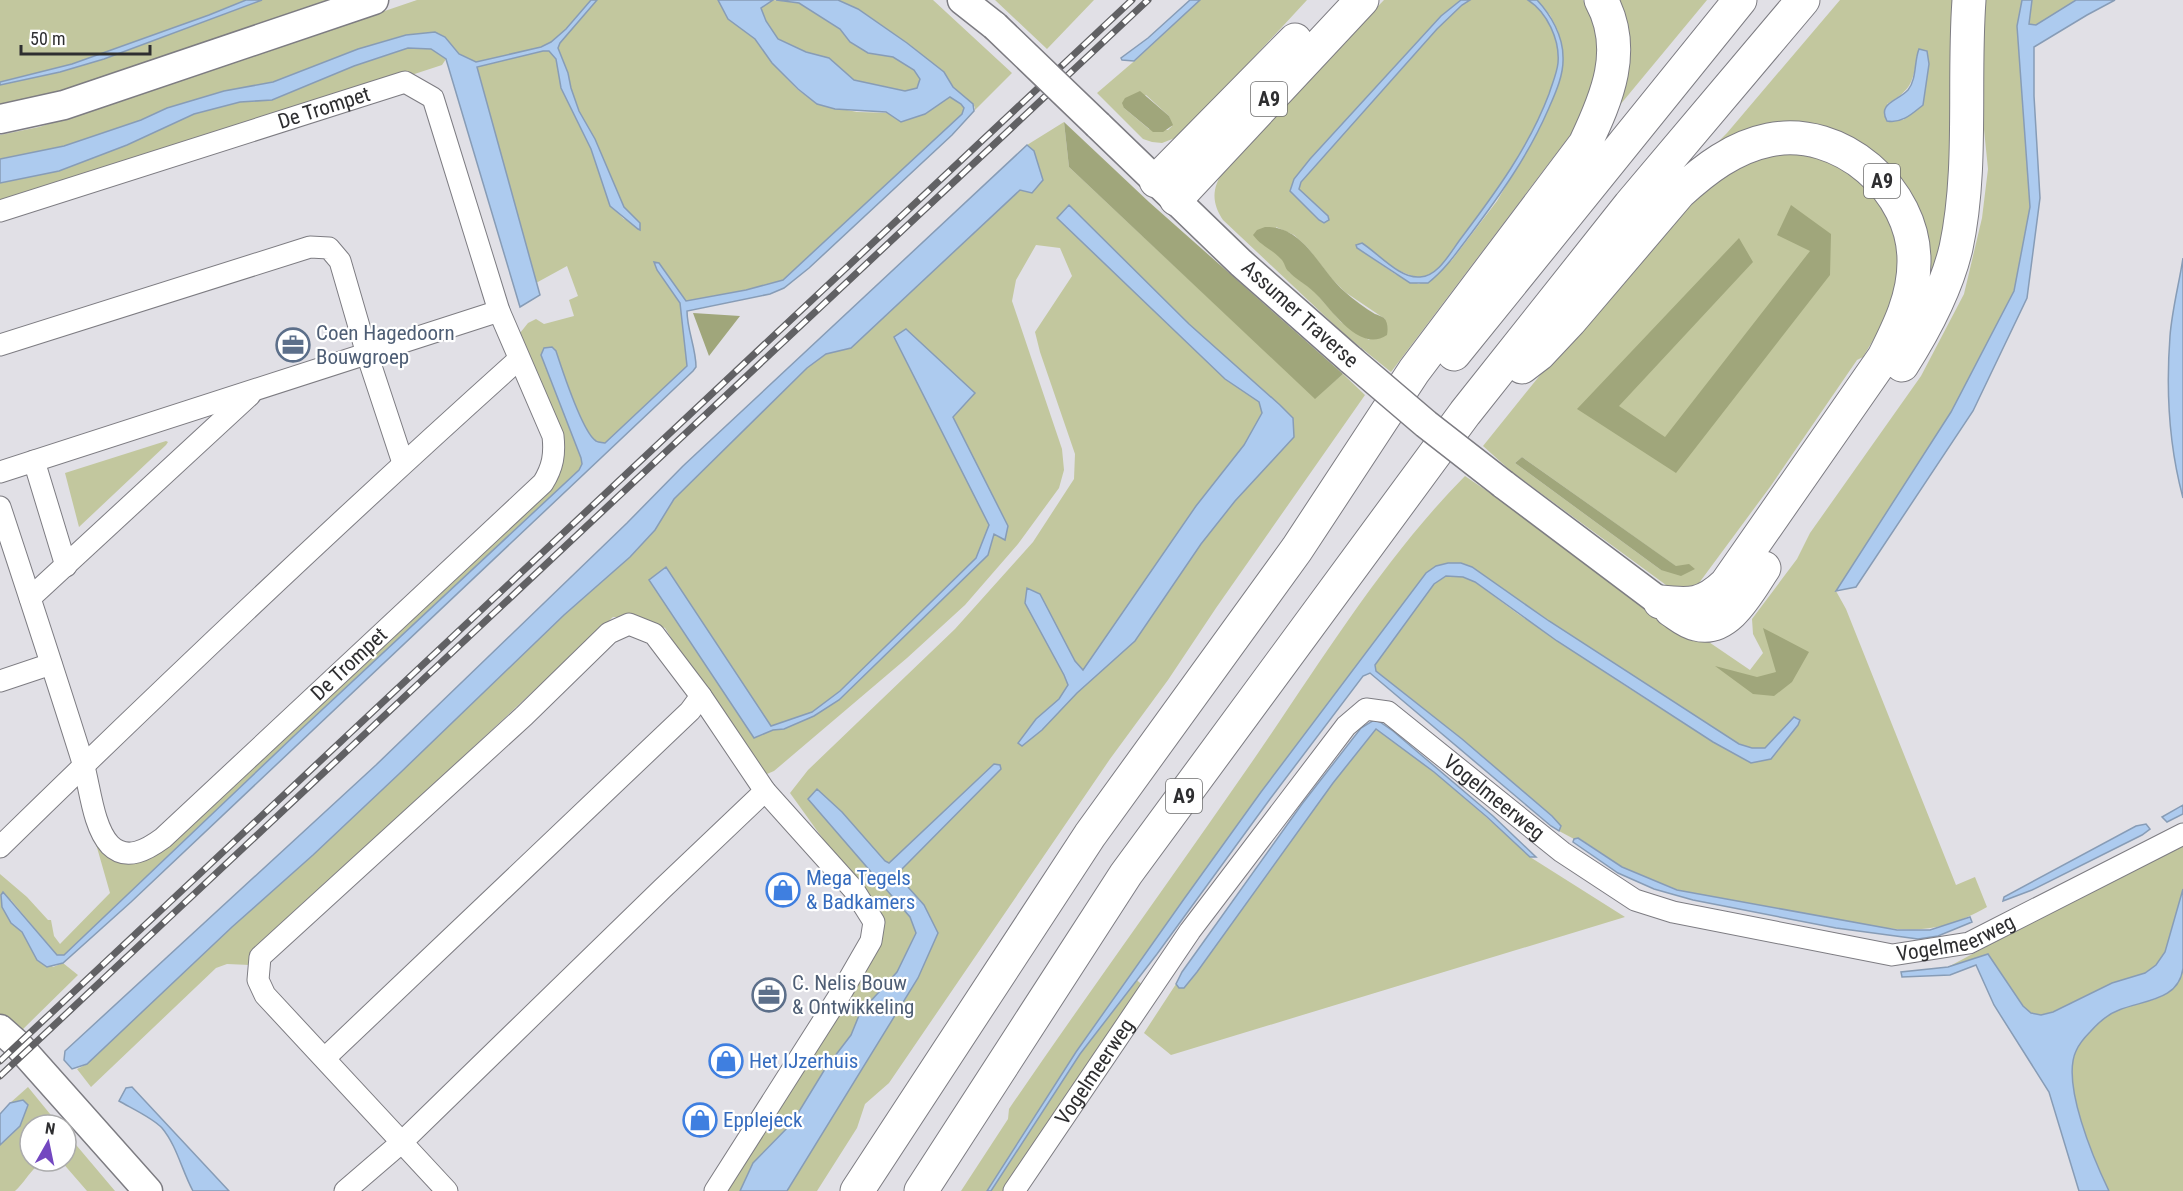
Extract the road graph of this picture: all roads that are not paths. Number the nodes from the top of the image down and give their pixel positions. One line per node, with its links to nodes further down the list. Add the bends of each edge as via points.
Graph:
1 (374, 0): 9 (main road, via 64,105)
2 (962, 0): 10 (main road, Assumer Traverse, bridge, via 995,26)
3 (1334, 0): 10 (highway, A9)
4 (1362, 0): 10 (highway, A9)
5 (1601, 0): 23 (highway, A9, via 1615,49 1611,82 1585,144 1414,371)
6 (1740, 0): 23 (highway, A9)
7 (1803, 0): 17 (highway, A9, via 1630,205)
8 (1969, 0): 26 (highway, via 1962,209 1955,250 1928,321 1885,392 1732,613 1719,622 1698,625)
9 (0, 119)
10 (1166, 190): 26 (main road, Assumer Traverse, bridge, via 1241,263 1426,424)
11 (0, 211): 12 (street, De Trompet, via 405,82 433,98)
12 (498, 311): 14 (street); 15 (street, De Trompet)
13 (0, 345): 14 (street, via 310,247 329,248 340,261)
14 (367, 354): 16 (street); 19 (street)
15 (519, 359): 19 (street); 30 (street, De Trompet, via 553,436 555,452 543,483 163,838 147,851 127,853 111,846 100,829)
16 (256, 389): 18 (street); 24 (street)
17 (1465, 413): 26 (highway, A9, via 1539,354 1680,193 1726,157 1749,146 1789,138 1833,147 1861,162 1875,175 1900,206 1912,242 1911,291 1903,321 1884,357 1726,584 1702,602); 42 (highway, A9, via 1126,874)
18 (34, 461): 20 (street); 24 (street)
19 (403, 463): 30 (street)
20 (0, 472)
21 (0, 507): 22 (street, De Trompet)
22 (4, 534): 25 (street, De Trompet)
23 (1297, 549): 41 (highway, A9, via 1090,835)
24 (66, 566): 25 (street)
25 (30, 598): 27 (street, De Trompet)
26 (1660, 602)
27 (51, 664): 28 (street); 30 (street, De Trompet)
28 (0, 681)
29 (701, 696): 31 (street); 35 (street, via 690,711); 35 (street, via 654,634 629,624 609,633 260,957 258,980 265,995)
30 (83, 765): 33 (street)
31 (765, 791): 36 (street); 40 (street, via 854,890 874,922 871,941 841,993)
32 (2183, 834): 43 (street, Vogelmeerweg, via 1969,943 1885,954 1673,912 1635,900 1562,852 1388,712 1366,709 1346,726 1190,931)
33 (0, 847)
34 (0, 1029): 37 (main road)
35 (325, 1058): 36 (street)
36 (402, 1142): 38 (street); 39 (street)
37 (148, 1191)
38 (345, 1191)
39 (447, 1191)
40 (715, 1191)
41 (857, 1191)
42 (921, 1191)
43 (1014, 1191)

